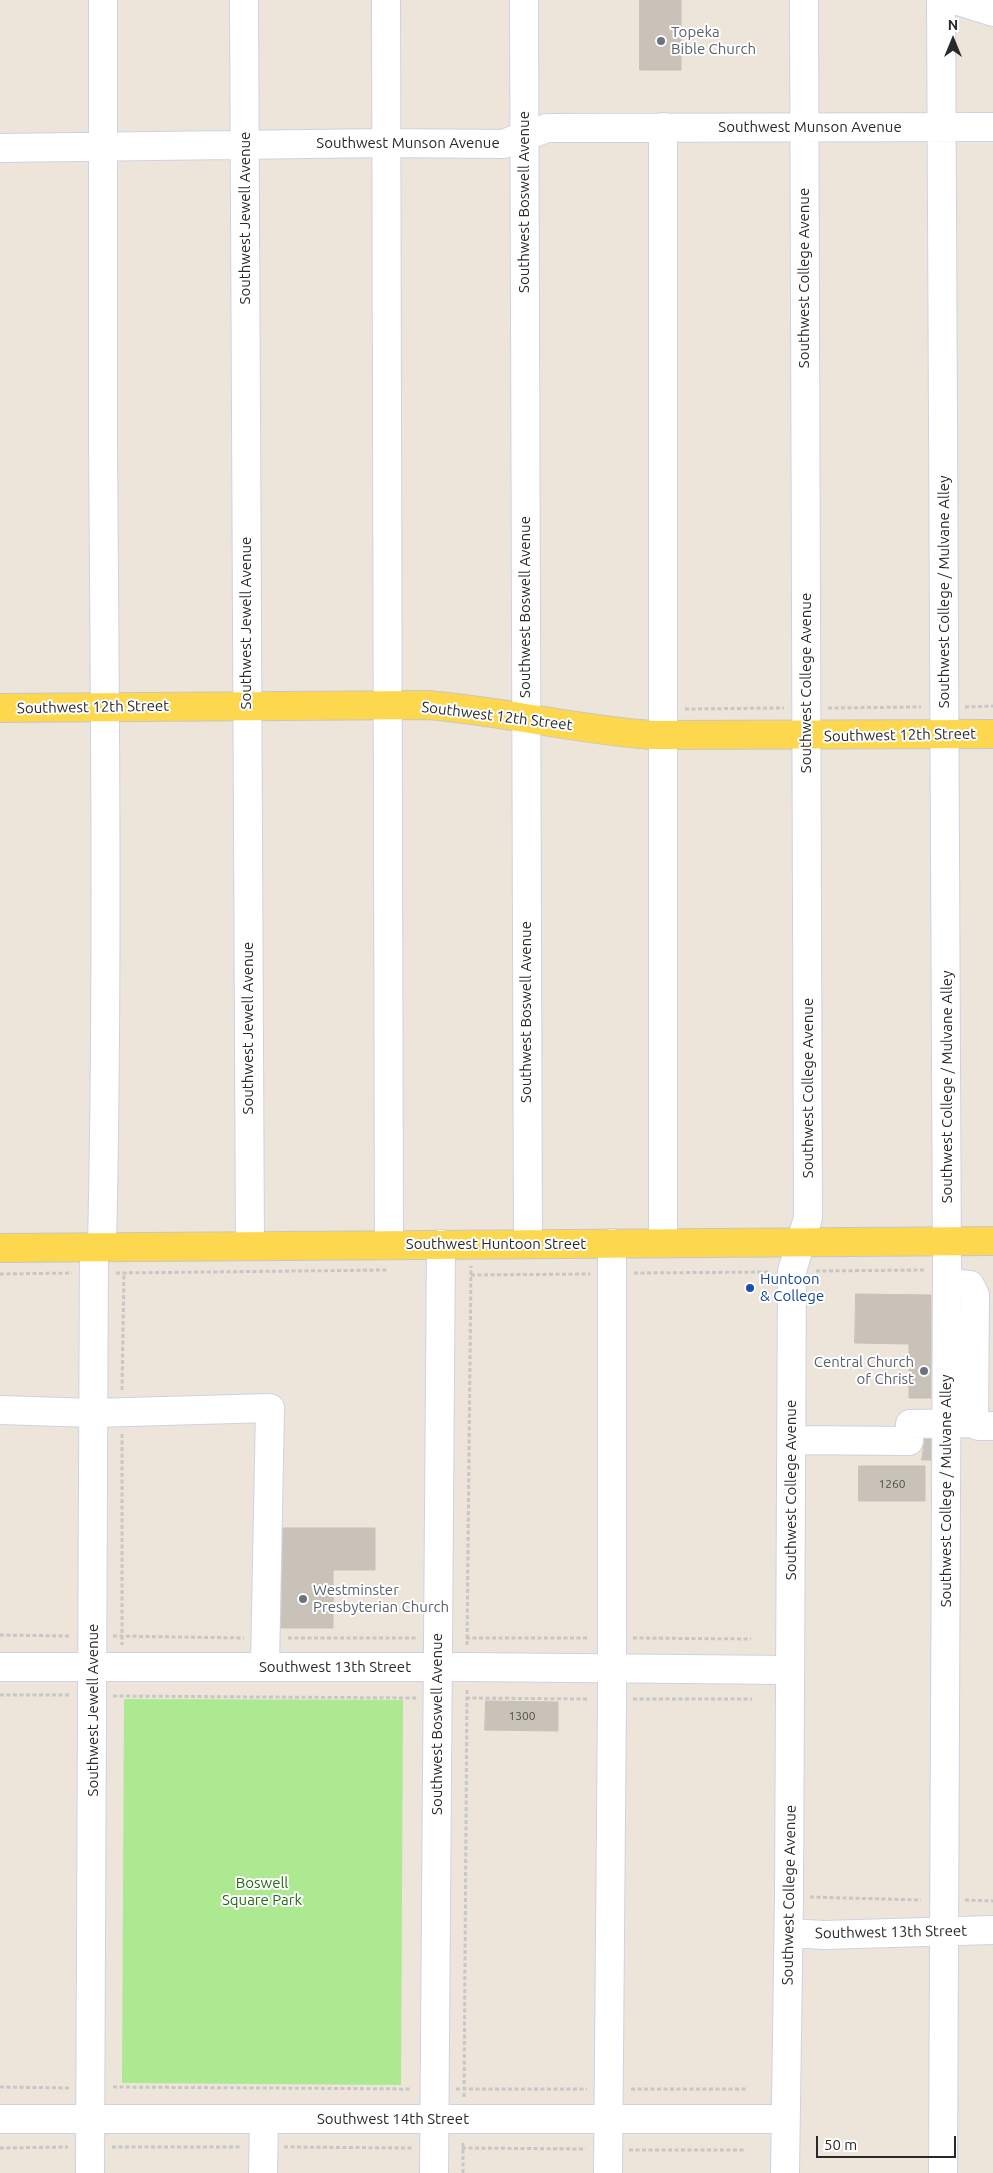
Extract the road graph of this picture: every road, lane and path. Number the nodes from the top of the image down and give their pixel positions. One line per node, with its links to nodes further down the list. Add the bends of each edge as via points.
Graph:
1 (103, 0): 14 (street, Southwest Jewell Avenue)
2 (244, 0): 13 (street, Southwest Jewell Avenue)
3 (386, 0): 12 (street)
4 (524, 0): 11 (street, Southwest Boswell Avenue)
5 (804, 0): 9 (street, Southwest College Avenue)
6 (941, 0): 10 (street, Southwest College / Mulvane Alley)
7 (993, 126): 10 (street, Southwest Munson Avenue)
8 (663, 127): 9 (street, Southwest Munson Avenue); 11 (street, Southwest Munson Avenue, via 546,128); 23 (street)
9 (804, 127): 10 (street, Southwest Munson Avenue); 24 (street, Southwest College Avenue)
10 (941, 127): 21 (street, Southwest College / Mulvane Alley)
11 (524, 136): 12 (street, Southwest Munson Avenue, via 502,144); 20 (street, Southwest Boswell Avenue)
12 (386, 143): 13 (street, Southwest Munson Avenue); 17 (street)
13 (245, 145): 14 (street, Southwest Munson Avenue); 16 (street, Southwest Jewell Avenue)
14 (104, 146): 15 (street, Southwest Munson Avenue); 18 (street, Southwest Jewell Avenue, via 102,341)
15 (0, 148)
16 (246, 705): 17 (main road, Southwest 12th Street); 18 (main road, Southwest 12th Street); 33 (street, Southwest Jewell Avenue)
17 (387, 705): 20 (main road, Southwest 12th Street, via 450,707); 36 (street)
18 (106, 707): 19 (main road, Southwest 12th Street); 35 (street, Southwest Jewell Avenue)
19 (0, 708)
20 (525, 719): 23 (main road, Southwest 12th Street, via 619,733); 32 (street, Southwest Boswell Avenue)
21 (945, 734): 22 (main road, Southwest 12th Street); 24 (main road, Southwest 12th Street); 25 (street, Southwest College / Mulvane Alley)
22 (993, 734)
23 (664, 735): 24 (main road, Southwest 12th Street); 29 (street)
24 (806, 736): 27 (street, Southwest College Avenue, via 808,1218)
25 (947, 1241): 26 (main road, Southwest Huntoon Street); 27 (main road, Southwest Huntoon Street); 40 (street, Southwest College / Mulvane Alley)
26 (993, 1241)
27 (802, 1242): 29 (main road, Southwest Huntoon Street); 37 (street, Southwest College Avenue)
28 (612, 1243): 29 (main road, Southwest Huntoon Street); 32 (main road, Southwest Huntoon Street); 53 (street)
29 (663, 1243)
30 (441, 1244): 31 (main road, Southwest Huntoon Street); 36 (main road, Southwest Huntoon Street); 51 (street, Southwest Boswell Avenue)
31 (471, 1244): 32 (main road, Southwest Huntoon Street); 52 (path)
32 (528, 1244)
33 (250, 1246): 35 (main road, Southwest Huntoon Street); 36 (main road, Southwest Huntoon Street)
34 (0, 1248): 35 (main road, Southwest Huntoon Street)
35 (97, 1256): 38 (path); 39 (path); 43 (street, Southwest Jewell Avenue)
36 (390, 1258): 38 (path)
37 (792, 1272): 40 (path); 46 (street, Southwest College Avenue)
38 (124, 1273): 42 (path)
39 (0, 1274)
40 (947, 1277): 44 (street, Southwest College / Mulvane Alley); 45 (street, via 970,1285 975,1295)
41 (0, 1410): 43 (street)
42 (122, 1412): 43 (street); 49 (path); 50 (street, via 270,1408)
43 (94, 1414): 48 (street, Southwest Jewell Avenue)
44 (947, 1424): 45 (street); 46 (street, via 910,1424 909,1441); 71 (street, Southwest College / Mulvane Alley)
45 (983, 1424)
46 (791, 1440): 62 (street, Southwest College Avenue)
47 (0, 1636): 48 (path)
48 (92, 1636): 49 (path); 58 (street, Southwest Jewell Avenue)
49 (122, 1636): 50 (path); 55 (path)
50 (265, 1638): 51 (path); 56 (street)
51 (438, 1638): 52 (path); 59 (street, Southwest Boswell Avenue)
52 (467, 1638): 53 (path); 60 (path)
53 (611, 1638): 54 (path); 61 (street)
54 (751, 1640)
55 (122, 1666): 56 (street, Southwest 13th Street); 58 (street, Southwest 13th Street); 65 (path)
56 (265, 1666): 59 (street, Southwest 13th Street)
57 (0, 1667): 58 (street, Southwest 13th Street)
58 (92, 1667): 64 (street, Southwest Jewell Avenue)
59 (438, 1667): 60 (street, Southwest 13th Street); 66 (street, Southwest Boswell Avenue)
60 (467, 1667): 61 (street, Southwest 13th Street); 67 (path)
61 (611, 1668): 62 (street, Southwest 13th Street); 68 (street)
62 (789, 1670): 70 (street, Southwest College Avenue)
63 (0, 1694): 64 (path)
64 (92, 1696): 65 (path); 77 (street, Southwest Jewell Avenue)
65 (121, 1696): 66 (path)
66 (437, 1697): 67 (path); 78 (street, Southwest Boswell Avenue)
67 (467, 1698): 68 (path); 79 (path)
68 (612, 1699): 69 (path); 80 (street)
69 (752, 1699)
70 (790, 1897): 71 (path); 75 (street, Southwest College Avenue)
71 (944, 1900): 72 (path); 74 (street, Southwest College / Mulvane Alley)
72 (993, 1900)
73 (993, 1930): 74 (street, Southwest 13th Street)
74 (944, 1932): 75 (street, Southwest 13th Street); 98 (street, Southwest College / Mulvane Alley)
75 (789, 1933): 88 (street, Southwest College Avenue)
76 (0, 2087): 77 (path)
77 (92, 2087): 78 (path); 84 (street, Southwest Jewell Avenue)
78 (435, 2089): 79 (path); 82 (street, Southwest Boswell Avenue)
79 (464, 2089): 80 (path); 86 (path)
80 (609, 2089): 81 (path); 87 (street)
81 (746, 2089)
82 (435, 2118): 85 (street, Southwest 14th Street); 86 (street, Southwest 14th Street); 94 (street, Southwest Boswell Avenue)
83 (0, 2119): 84 (street, Southwest 14th Street)
84 (92, 2119): 85 (street, Southwest 14th Street); 92 (street, Southwest Jewell Avenue)
85 (264, 2119): 93 (street)
86 (463, 2119): 87 (street, Southwest 14th Street); 90 (path)
87 (608, 2119): 88 (street, Southwest 14th Street); 95 (street)
88 (785, 2119): 97 (street, Southwest College Avenue)
89 (0, 2148): 92 (path)
90 (463, 2148): 94 (path); 95 (path); 96 (path)
91 (746, 2150): 95 (path)
92 (91, 2160): 93 (path)
93 (263, 2160): 94 (path)
94 (434, 2161)
95 (608, 2161)
96 (463, 2173)
97 (785, 2173)
98 (943, 2173)

